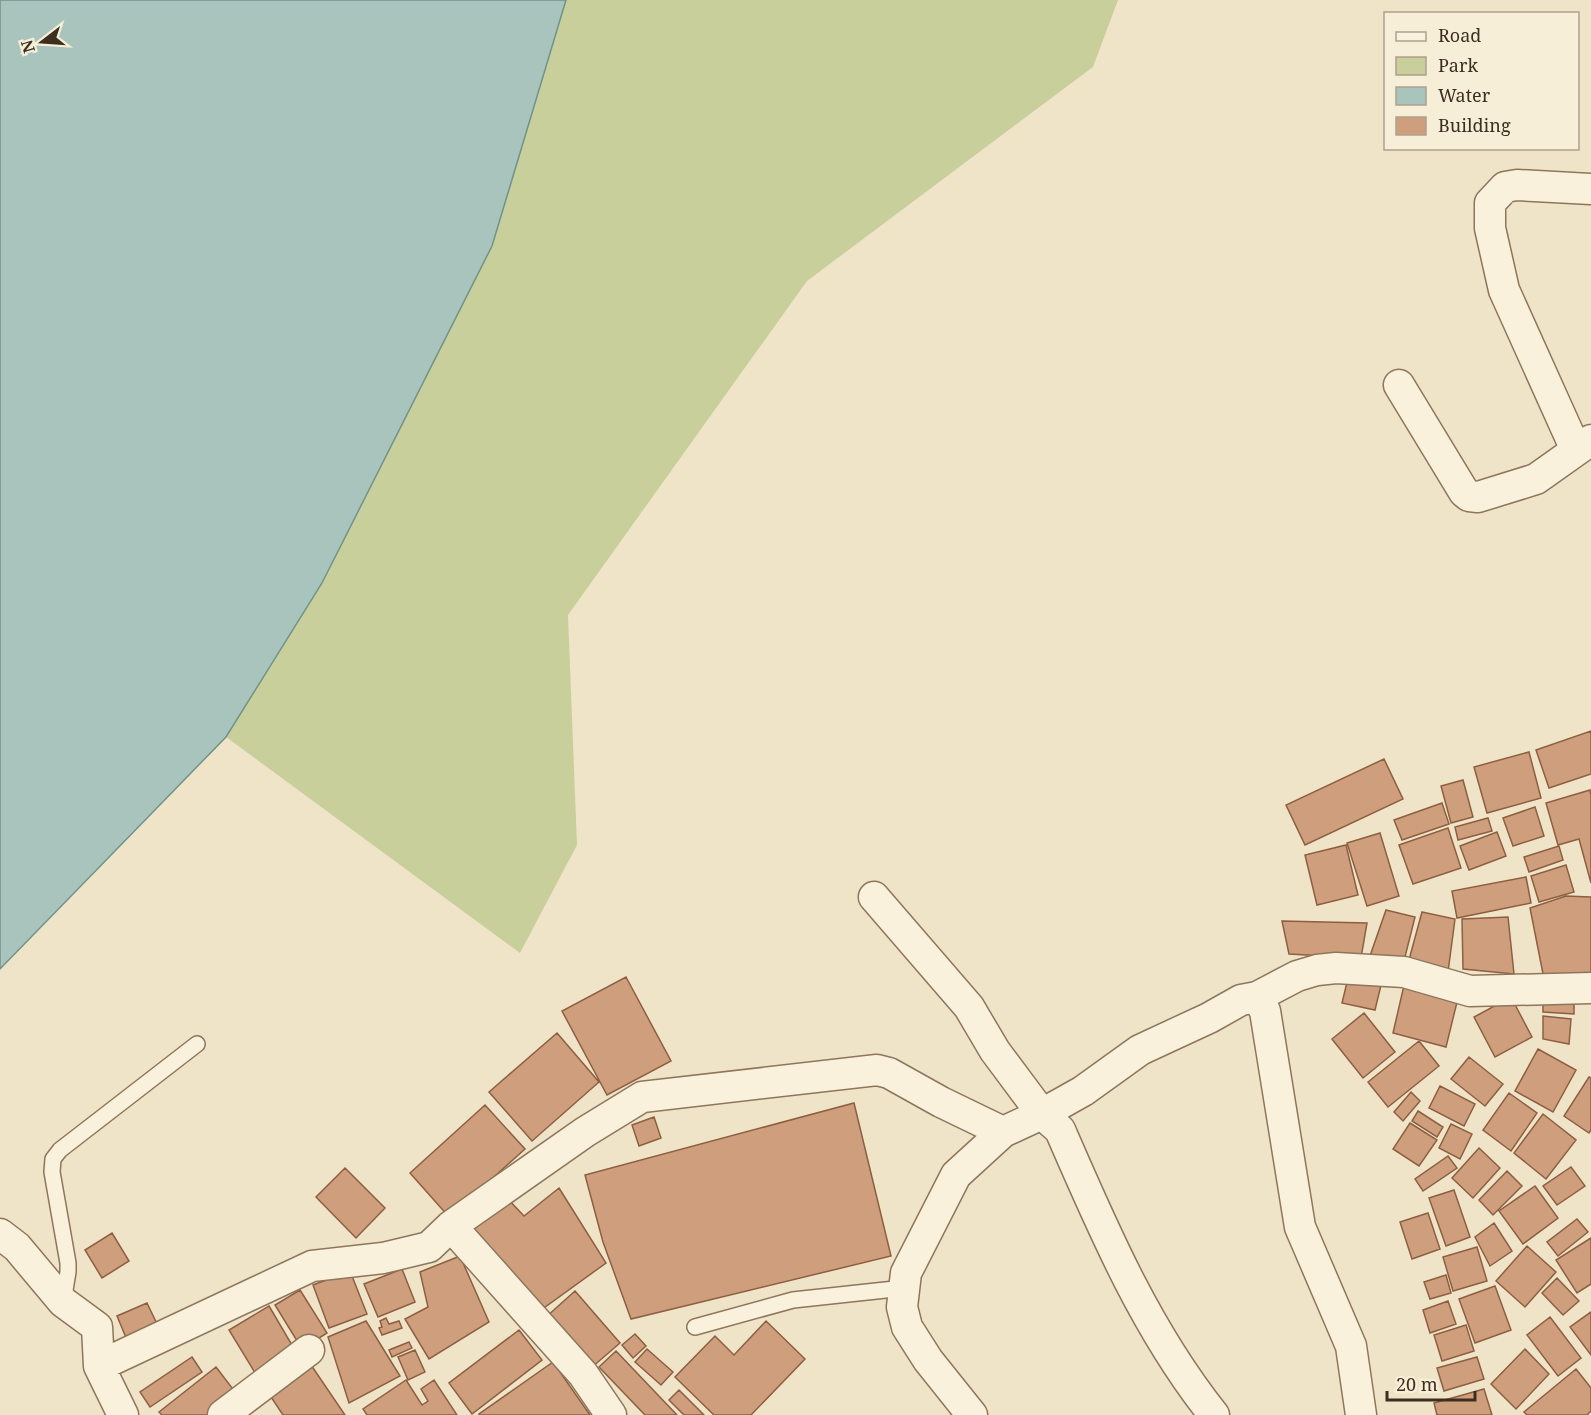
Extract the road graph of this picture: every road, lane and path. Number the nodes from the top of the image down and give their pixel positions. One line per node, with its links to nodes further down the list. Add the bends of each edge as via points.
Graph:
1 (1591, 189): 3 (street, via 1517,185 1505,187 1490,203 1490,228 1504,290)
2 (1399, 385): 3 (street, via 1469,496 1478,497 1536,479)
3 (1583, 445)
4 (873, 897): 8 (street, via 969,1007 995,1051)
5 (1591, 988): 6 (street, via 1470,991 1404,972 1336,968 1297,976)
6 (1257, 997): 8 (street, via 1241,1000 1140,1050); 22 (street, via 1265,1011 1300,1227 1351,1346)
7 (197, 1044): 13 (lane, via 53,1159 68,1263)
8 (1042, 1114): 9 (street); 21 (street, via 1060,1130 1131,1287 1191,1387)
9 (1003, 1131): 10 (street, via 877,1070 642,1097); 12 (street, via 956,1175 906,1273)
10 (451, 1226): 16 (street, via 429,1247 383,1258 312,1266); 19 (street, via 583,1374)
11 (0, 1234): 13 (street, via 17,1246)
12 (904, 1288): 14 (lane, via 793,1300); 20 (street, via 902,1308 907,1327)
13 (63, 1302): 16 (street, via 97,1328)
14 (695, 1327)
15 (309, 1350): 18 (street)
16 (99, 1366): 17 (street)
17 (123, 1415)
18 (223, 1415)
19 (611, 1415)
20 (972, 1415)
21 (1214, 1415)
22 (1361, 1415)

